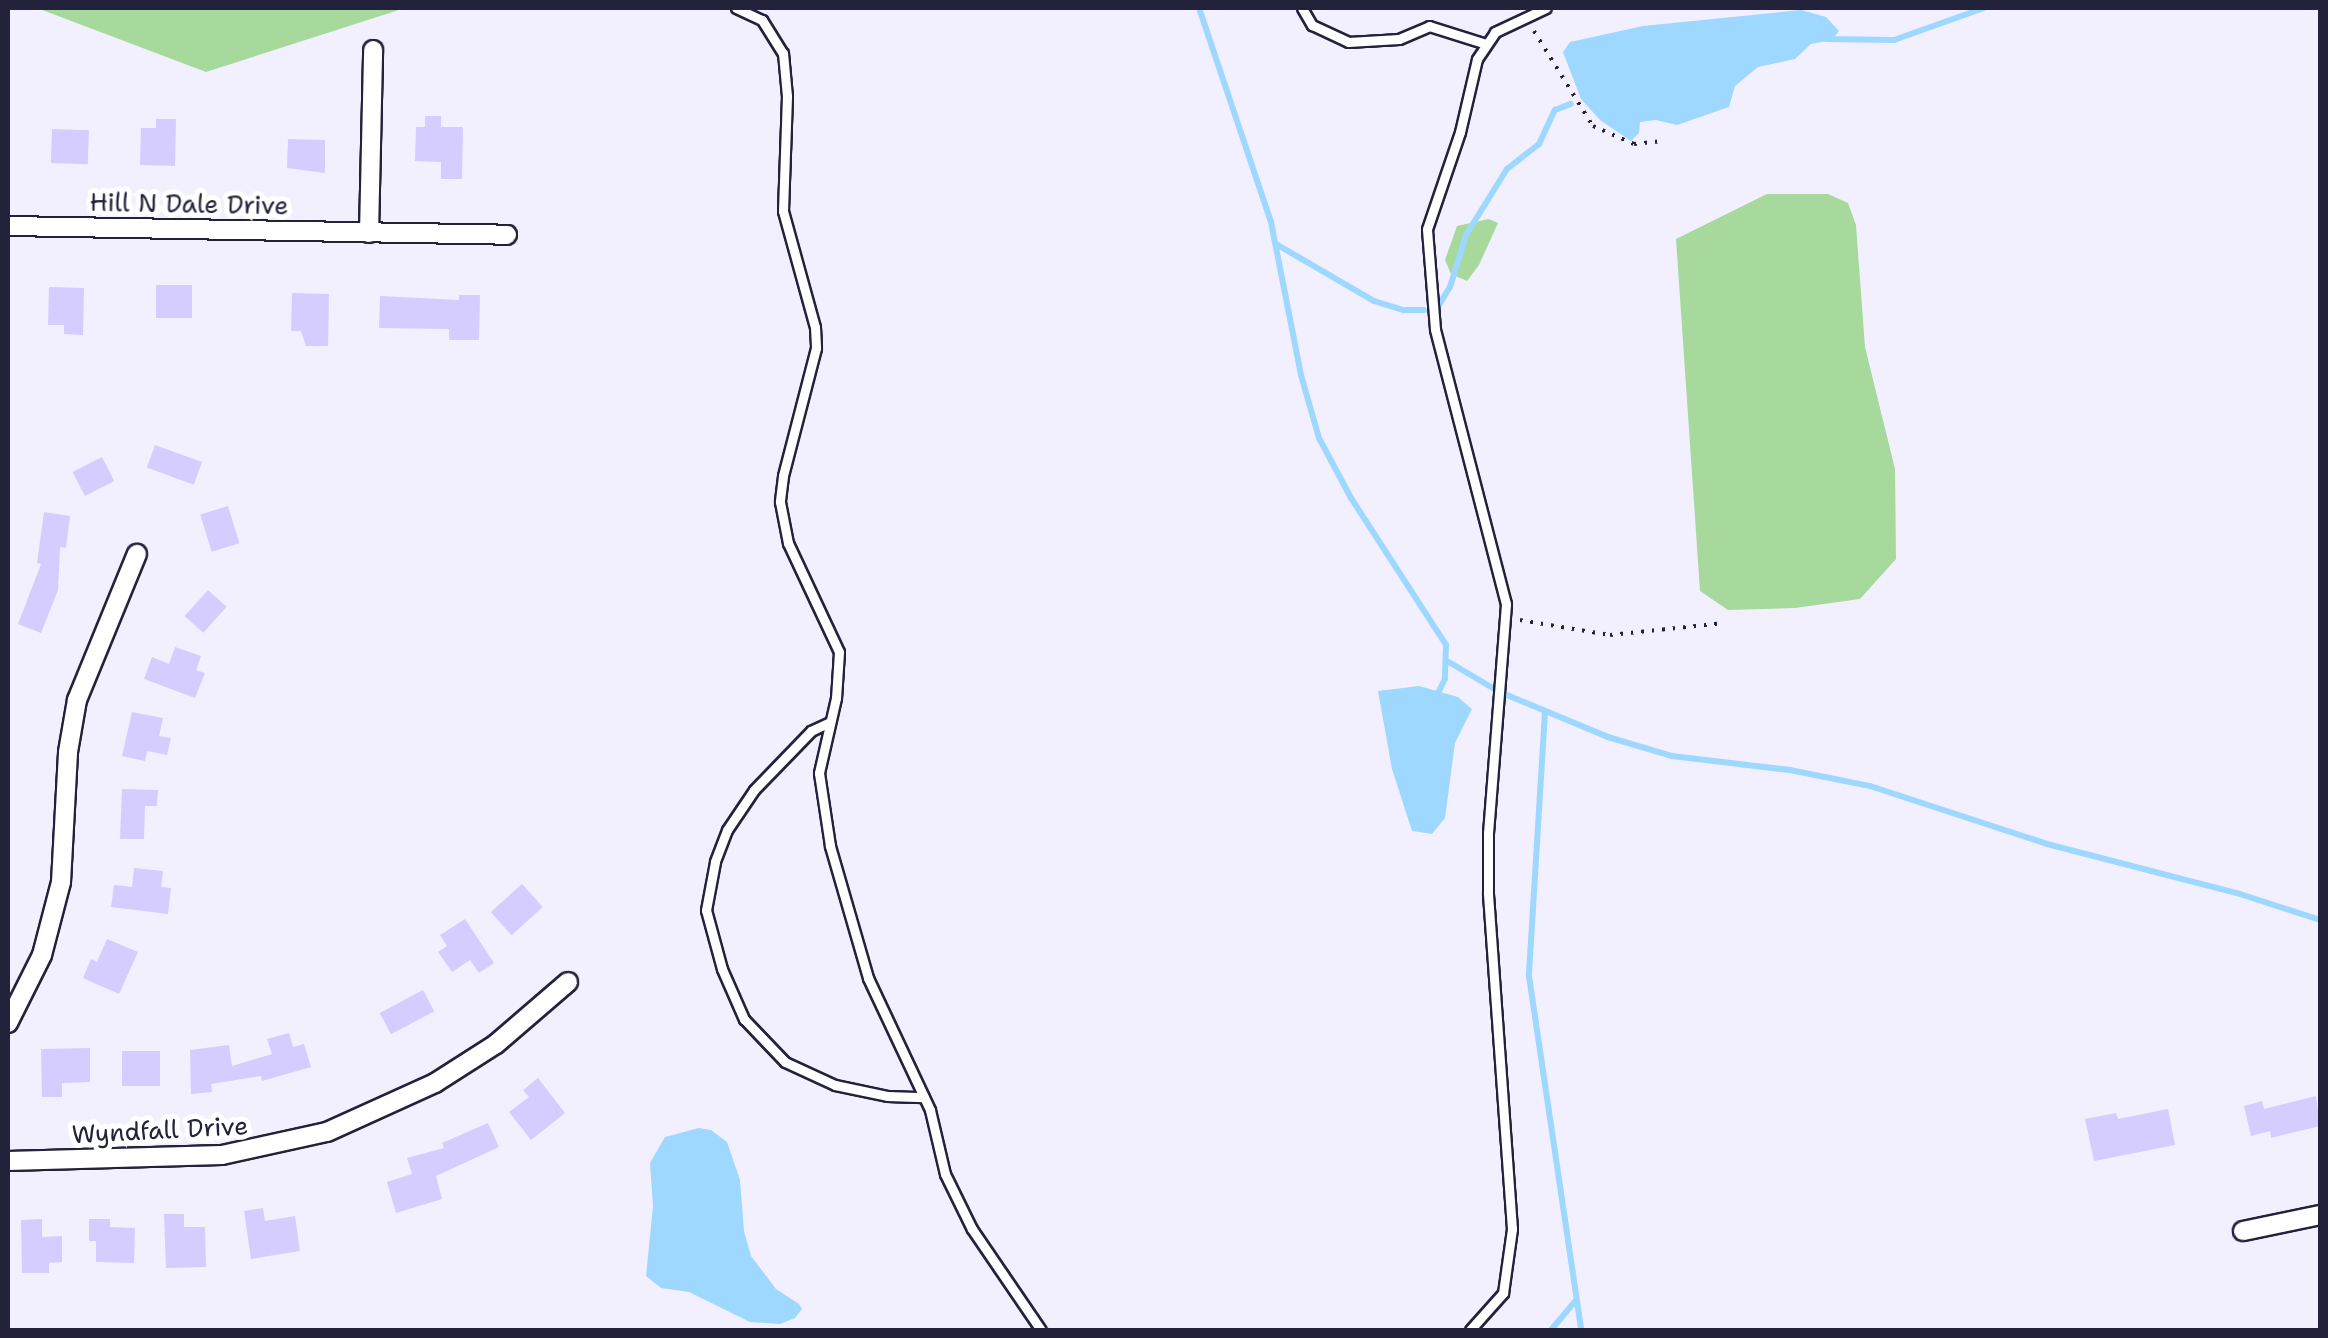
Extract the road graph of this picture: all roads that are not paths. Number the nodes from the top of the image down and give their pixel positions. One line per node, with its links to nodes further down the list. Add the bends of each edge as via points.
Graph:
1 (736, 8): 10 (lane, via 762,20 783,52 783,211 808,292 816,348 780,502 788,543 839,652)
2 (1302, 8): 4 (lane, via 1312,25 1348,42 1400,38 1429,26)
3 (1546, 8): 4 (lane, via 1495,32)
4 (1486, 44): 18 (lane, via 1426,229 1435,329 1498,560 1506,617 1488,892 1512,1230 1503,1293)
5 (372, 50): 7 (street)
6 (8, 226): 7 (street, Hill N Dale Drive)
7 (369, 233): 8 (street, Hill N Dale Drive)
8 (508, 235)
9 (136, 554): 12 (street, via 77,700 61,882 42,955)
10 (830, 722): 13 (lane, via 819,773 850,923); 13 (lane, via 812,731 754,790 727,830 706,910 744,1019 784,1062 835,1085)
11 (568, 982): 14 (street, Wyndfall Drive, via 496,1044 435,1083 327,1132 222,1156)
12 (8, 1023)
13 (924, 1097): 17 (lane, via 945,1174 972,1229)
14 (8, 1161)
15 (2320, 1215): 16 (street)
16 (2244, 1232)
17 (1042, 1330)
18 (1470, 1330)

